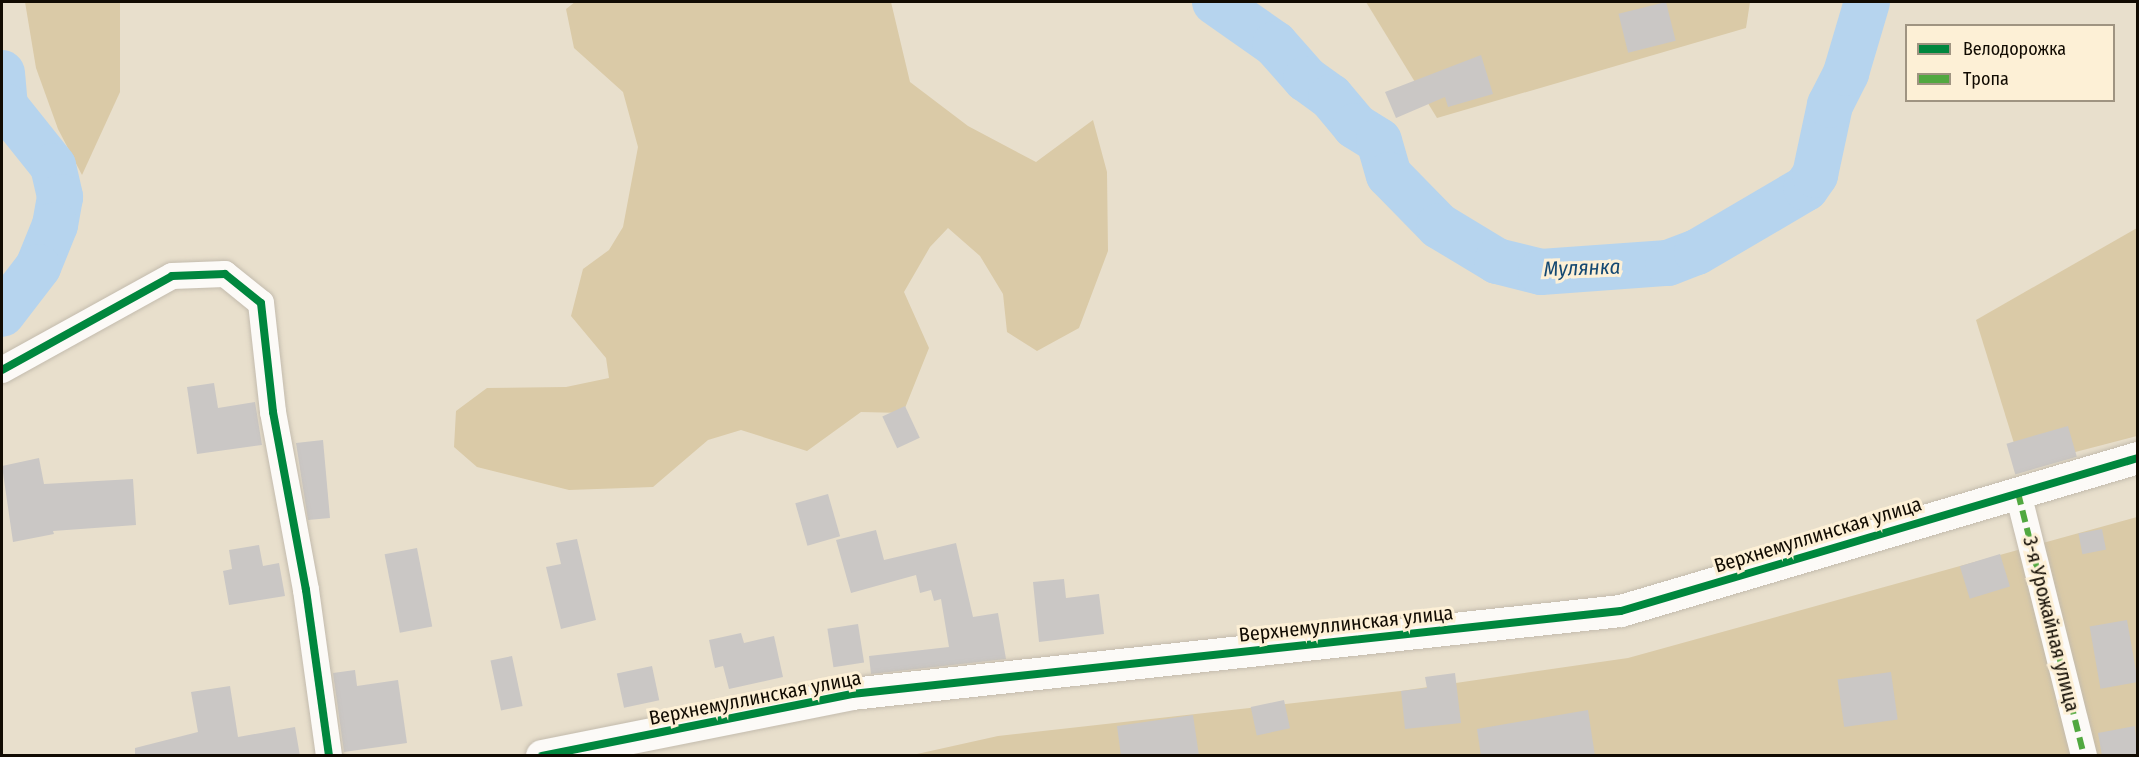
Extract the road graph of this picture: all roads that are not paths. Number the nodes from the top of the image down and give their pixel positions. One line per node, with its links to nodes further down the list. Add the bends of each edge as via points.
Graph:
1 (2, 370): 4 (street, via 172,276 225,274 261,303 273,412 306,590)
2 (2138, 458): 3 (street, Верхнемуллинская улица)
3 (2018, 493): 5 (street, Верхнемуллинская улица, via 1621,611 852,694); 6 (street, 3-я Урожайная улица)
4 (329, 756)
5 (542, 756)
6 (2084, 756)

